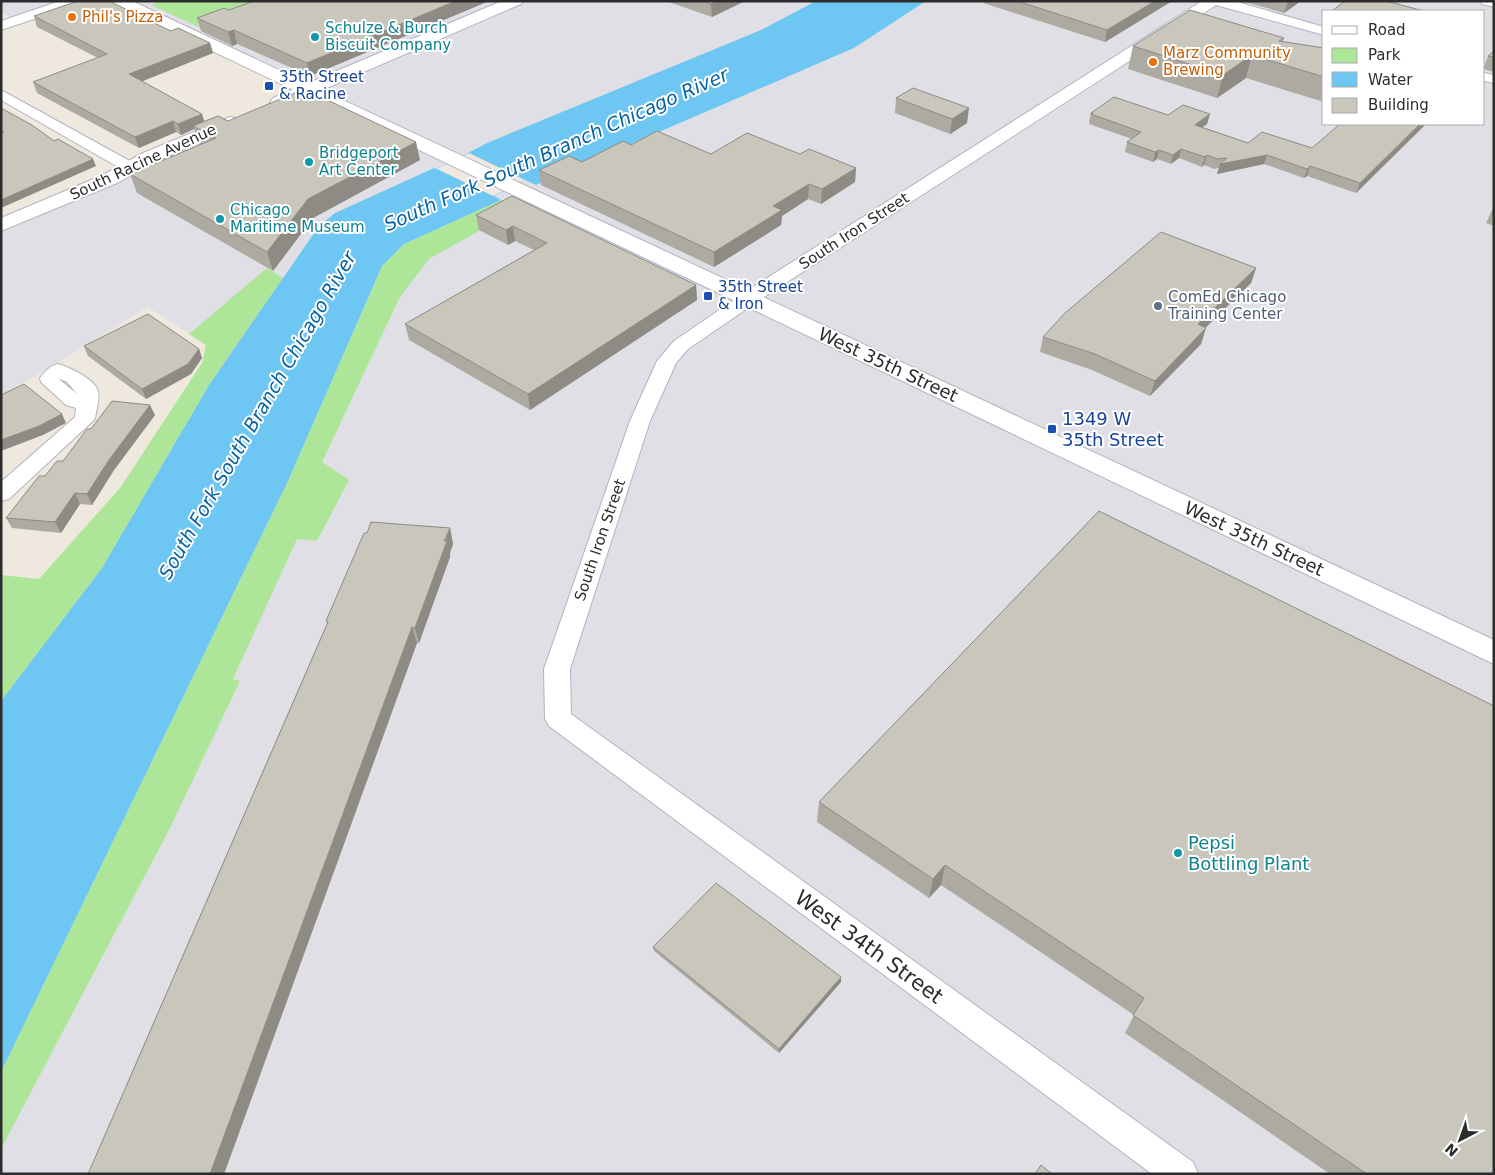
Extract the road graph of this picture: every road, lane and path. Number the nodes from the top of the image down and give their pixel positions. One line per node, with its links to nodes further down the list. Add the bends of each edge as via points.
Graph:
1 (74, 1): 8 (street)
2 (119, 1): 10 (main road, West 35th Street)
3 (1212, 1): 14 (street, South Iron Street)
4 (1218, 1): 9 (street)
5 (1487, 1): 7 (street)
6 (511, 2): 10 (main road, South Racine Avenue)
7 (1494, 3)
8 (1, 26)
9 (1322, 30)
10 (306, 90): 12 (main road, South Racine Avenue); 14 (main road, West 35th Street)
11 (1, 94): 12 (street)
12 (131, 168): 13 (main road, South Racine Avenue)
13 (1, 225)
14 (748, 299): 17 (main road, West 35th Street); 18 (street, South Iron Street, via 681,345 667,361 640,421 557,669)
15 (86, 412): 16 (street)
16 (1, 494)
17 (1494, 653)
18 (558, 719): 19 (street, West 34th Street)
19 (1180, 1174)

